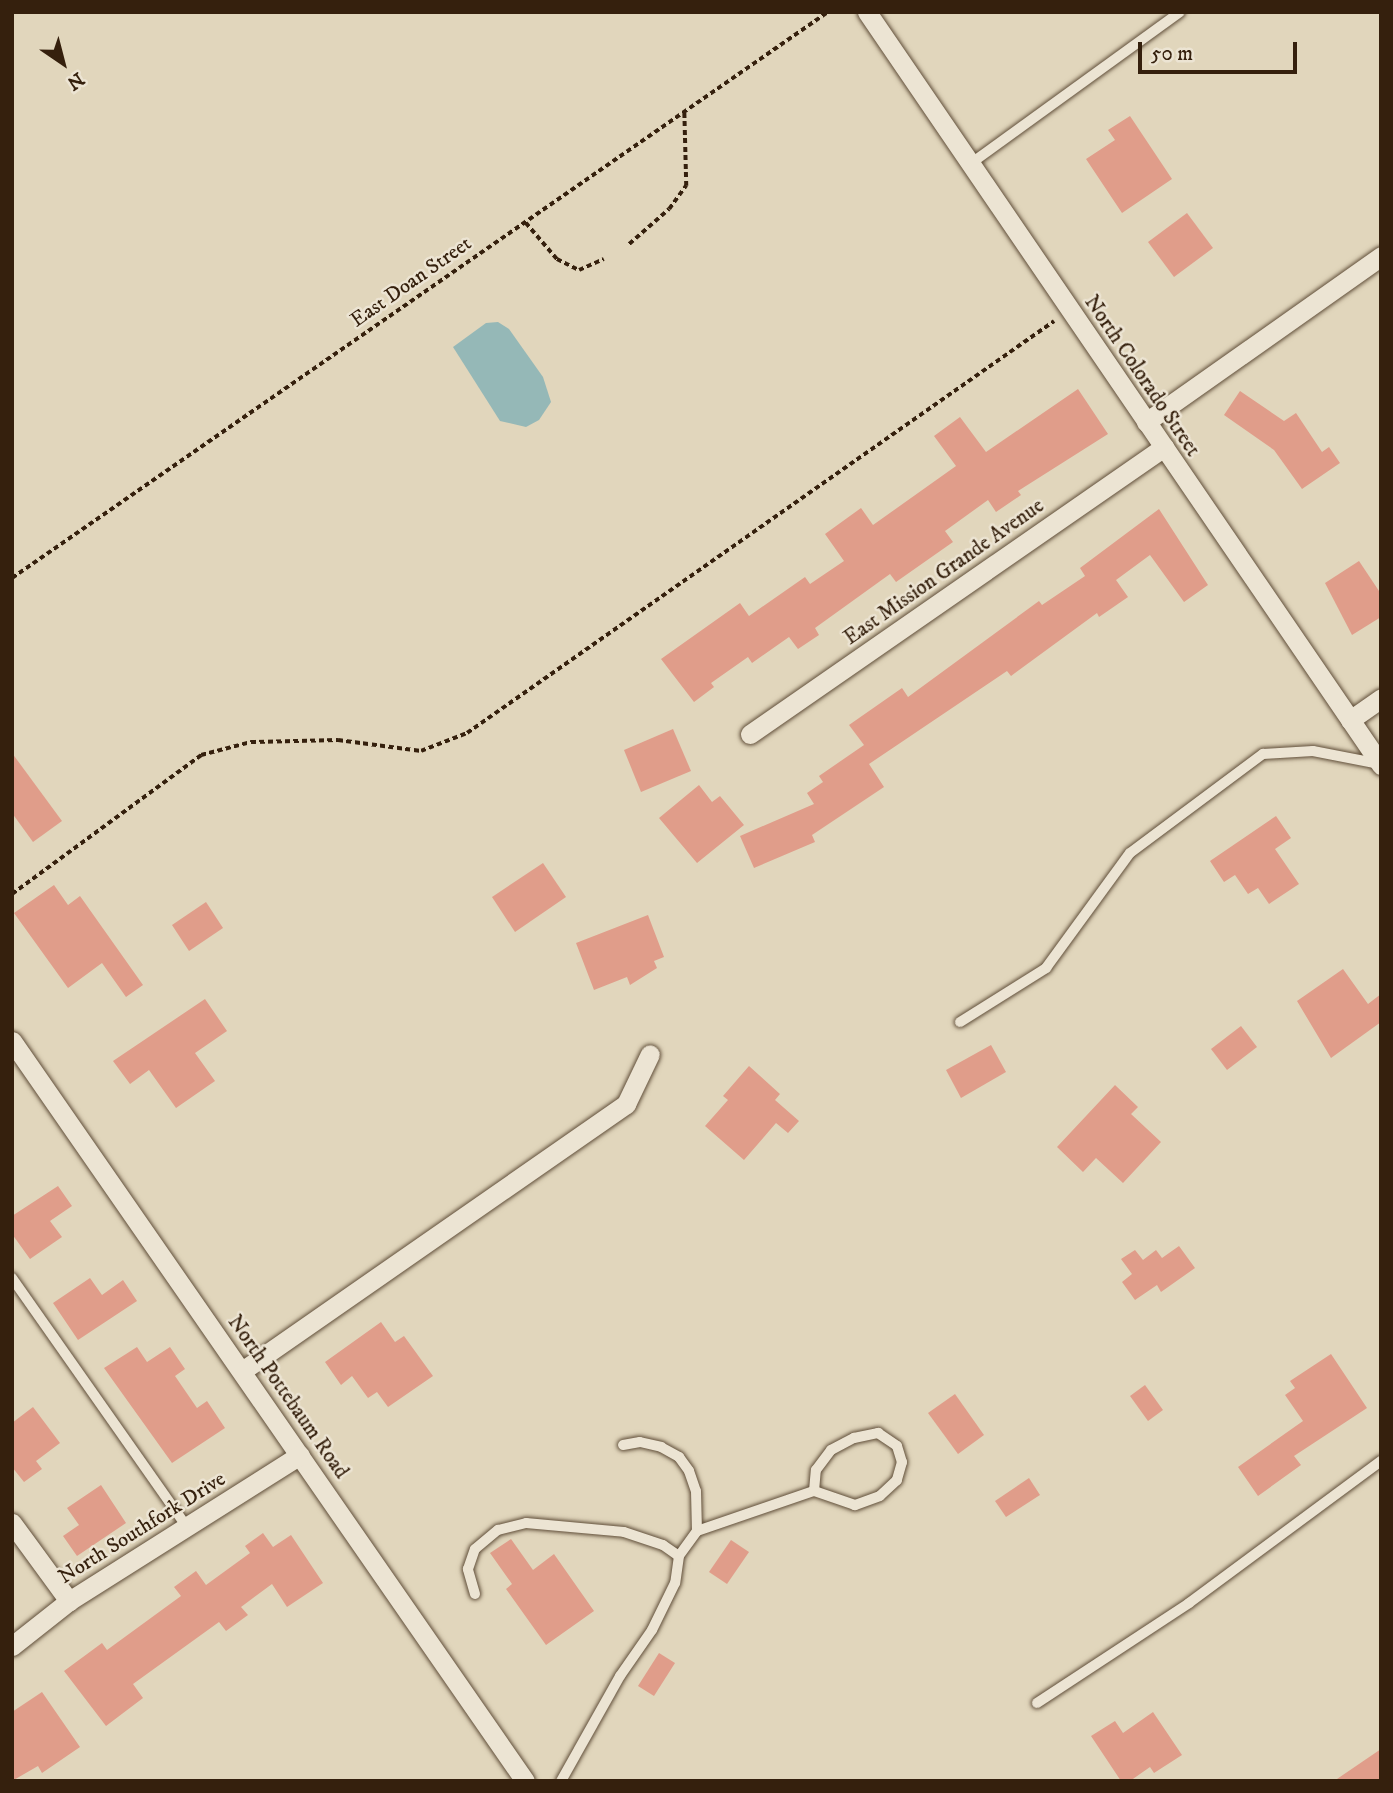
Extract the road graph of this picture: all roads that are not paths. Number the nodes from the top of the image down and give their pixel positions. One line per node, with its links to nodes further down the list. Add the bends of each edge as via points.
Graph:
1 (867, 12): 3 (street, North Colorado Street)
2 (1180, 12): 3 (lane)
3 (970, 164): 5 (street, North Colorado Street)
4 (1381, 256): 5 (street)
5 (1146, 422): 6 (street, North Colorado Street)
6 (1164, 447): 8 (street, North Colorado Street); 9 (street, East Mission Grande Avenue)
7 (1381, 698): 8 (street)
8 (1350, 720): 10 (street, North Colorado Street)
9 (750, 734)
10 (1381, 765): 11 (lane, via 1313,751 1263,754 1130,853 1046,968)
11 (960, 1022)
12 (12, 1041): 15 (street, North Pottebaum Road)
13 (650, 1054): 15 (street, via 626,1104)
14 (12, 1278): 21 (lane)
15 (242, 1371): 17 (street, North Pottebaum Road)
16 (623, 1446): 22 (lane, via 640,1442 679,1457 696,1491)
17 (300, 1455): 21 (street, North Southfork Drive); 28 (street, North Pottebaum Road)
18 (1381, 1461): 27 (lane, via 1189,1603)
19 (814, 1491): 19 (lane, via 816,1470 831,1450 878,1433 897,1446 902,1462 897,1480 880,1496 855,1505); 22 (lane)
20 (12, 1523): 25 (street)
21 (187, 1527): 25 (street, North Southfork Drive)
22 (697, 1531): 23 (lane)
23 (679, 1556): 24 (lane, via 663,1545 624,1532 526,1523 498,1530 475,1549 468,1569); 29 (lane, via 675,1583 652,1630 620,1676)
24 (475, 1594)
25 (69, 1601): 26 (street, North Southfork Drive)
26 (12, 1646)
27 (1037, 1703)
28 (525, 1781)
29 (561, 1781)

